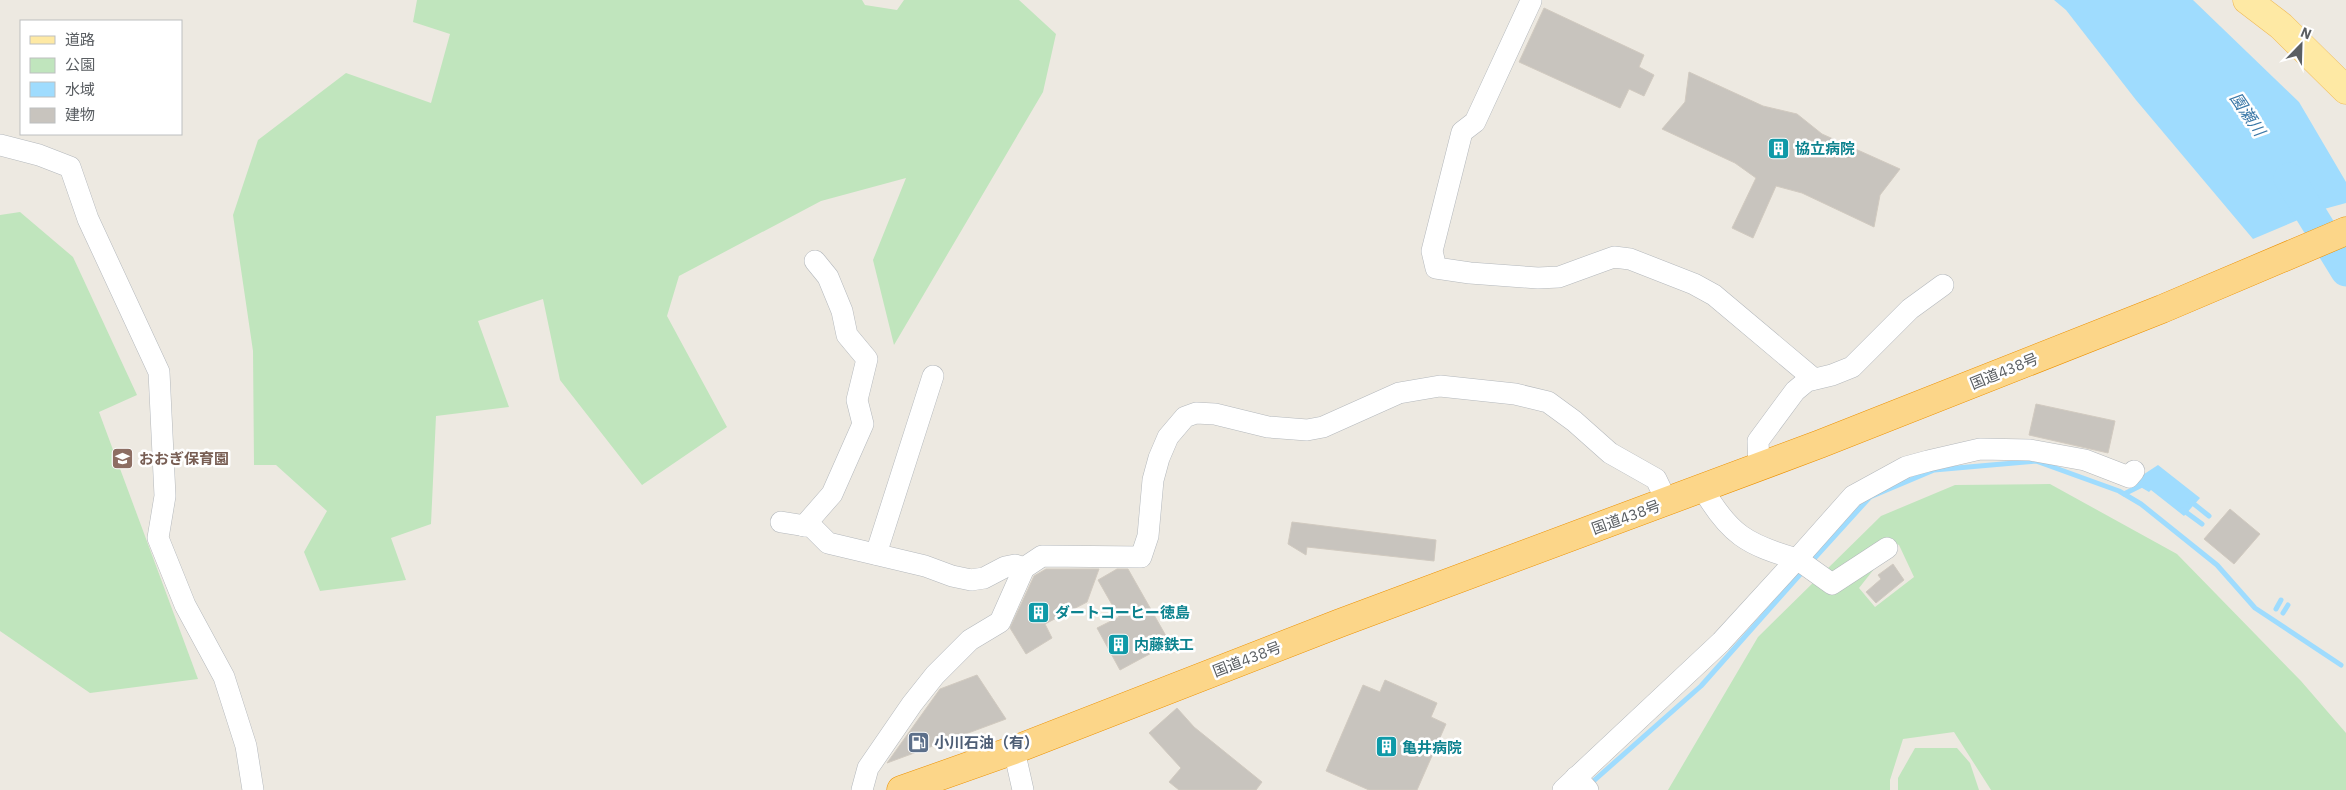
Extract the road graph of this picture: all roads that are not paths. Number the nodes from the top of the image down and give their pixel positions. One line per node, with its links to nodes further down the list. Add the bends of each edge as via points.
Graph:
1 (2247, 0): 3 (main road, via 2281,26)
2 (1531, 1): 9 (street, via 1475,122 1462,132 1432,251 1436,268 1470,274 1538,278 1559,277 1614,257 1630,259 1714,295)
3 (2346, 90)
4 (0, 145): 22 (street, via 70,167 88,218 159,372 166,496 158,538 185,605 224,677 246,746)
5 (2346, 231): 10 (highway, 国道438号, via 2162,309)
6 (815, 261): 15 (street, via 828,277 842,311 847,335 866,358 857,400 863,424 832,494)
7 (1943, 285): 9 (street, via 1910,309 1852,367)
8 (933, 376): 17 (street)
9 (1814, 379): 10 (street, via 1795,391 1758,441)
10 (1760, 467): 12 (highway, 国道438号)
11 (2134, 471): 18 (street, via 2129,477 2085,460 2030,450 1980,449 1928,461 1906,467 1853,496)
12 (1703, 489): 13 (highway, 国道438号); 18 (street, via 1715,511 1746,541)
13 (1667, 502): 19 (street, via 1656,479 1610,454 1548,402 1515,394 1440,386 1399,393 1323,427 1307,430 1268,426 1215,414 1196,413 1185,417 1168,437 1159,458 1153,480 1148,536 1141,557 1042,556); 20 (highway, 国道438号, via 1340,623)
14 (781, 522): 15 (street)
15 (804, 526): 17 (street, via 812,527 828,543)
16 (1887, 548): 18 (street, via 1832,584)
17 (876, 554): 19 (street, via 971,580 984,578 1004,567 1015,565)
18 (1799, 561): 21 (street)
19 (1024, 568): 23 (street, via 1000,622 970,640 935,675 868,768)
20 (1014, 750): 24 (highway, 国道438号); 25 (street)
21 (1576, 786)
22 (253, 790)
23 (862, 790)
24 (901, 790)
25 (1023, 790)

